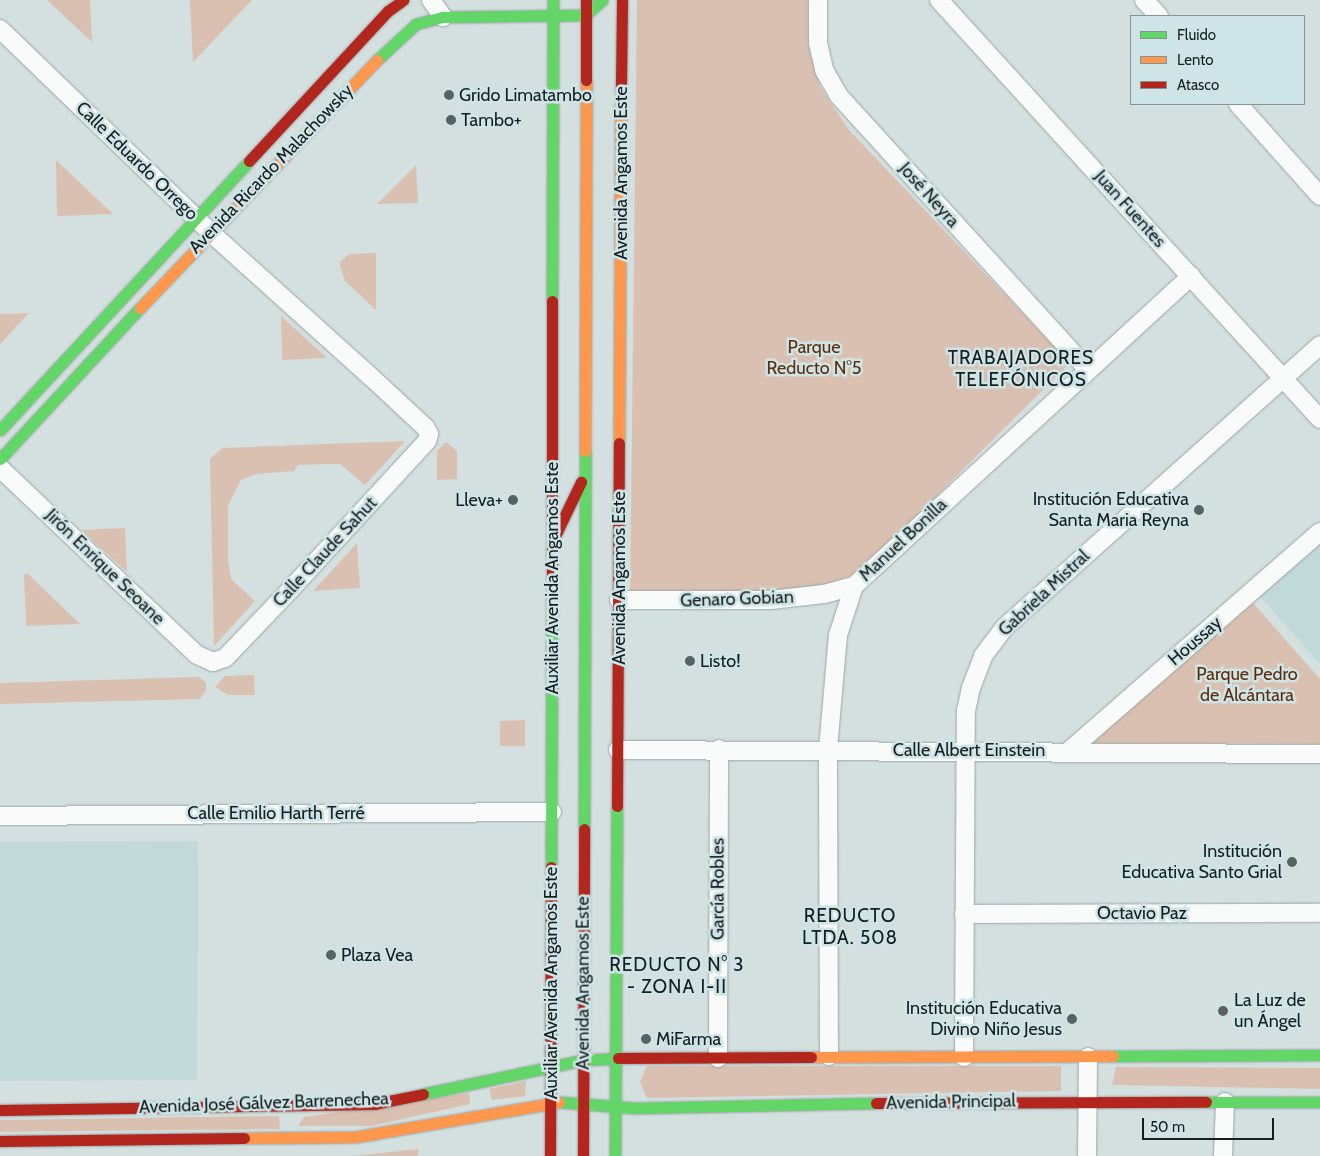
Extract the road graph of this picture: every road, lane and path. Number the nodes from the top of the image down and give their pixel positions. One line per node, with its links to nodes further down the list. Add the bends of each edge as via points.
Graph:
1 (403, 0): 17 (main road, Avenida Ricardo Malachowsky, via 388,11)
2 (431, 0): 13 (street)
3 (553, 0): 10 (main road, Auxiliar Avenida Angamos Este)
4 (586, 0): 11 (main road, Avenida Angamos Este)
5 (602, 0): 11 (main road)
6 (622, 0): 34 (main road, Avenida Angamos Este)
7 (818, 0): 23 (street, José Neyra, via 818,43 824,70 839,96)
8 (939, 0): 19 (street, Juan Fuentes)
9 (1144, 0): 12 (street)
10 (553, 15): 11 (main road, Avenida Ricardo Malachowsky); 13 (main road, Avenida Ricardo Malachowsky); 32 (main road, Auxiliar Avenida Angamos Este)
11 (586, 15): 30 (main road, Avenida Angamos Este)
12 (1158, 15)
13 (443, 17): 18 (main road, Avenida Ricardo Malachowsky, via 416,24 400,36)
14 (0, 29): 17 (street, Calle Eduardo Orrego)
15 (1239, 105): 16 (street)
16 (1320, 196)
17 (196, 219): 18 (street, Calle Eduardo Orrego); 20 (main road, Avenida Ricardo Malachowsky)
18 (210, 232): 22 (main road, Avenida Ricardo Malachowsky); 27 (street, Calle Eduardo Orrego, via 371,376)
19 (1191, 276): 23 (street, Manuel Bonilla); 24 (street, Juan Fuentes)
20 (89, 334): 22 (main road); 26 (main road, Avenida Ricardo Malachowsky)
21 (1320, 345): 24 (street, Gabriela Mistral)
22 (104, 346): 28 (main road, Avenida Ricardo Malachowsky)
23 (1087, 369): 33 (street, Manuel Bonilla)
24 (1283, 379): 25 (street, Juan Fuentes); 40 (street, Gabriela Mistral, via 994,639 983,656 969,694)
25 (1320, 419)
26 (0, 430)
27 (429, 434): 35 (street, Calle Claude Sahut, via 427,441 271,610 225,658)
28 (0, 459)
29 (0, 468): 35 (street, Jirón Enrique Seoane, via 197,655)
30 (584, 476): 32 (main road); 52 (main road, Avenida Angamos Este)
31 (1320, 532): 39 (street, Houssay)
32 (552, 542): 42 (main road, Auxiliar Avenida Angamos Este)
33 (854, 586): 34 (street, Genaro Gobian, via 824,594 771,600); 37 (street, Manuel Bonilla, via 838,635)
34 (620, 600): 38 (main road, Avenida Angamos Este)
35 (213, 662)
36 (719, 749): 37 (street, Calle Albert Einstein); 38 (street, Calle Albert Einstein); 51 (street, García Robles)
37 (828, 749): 40 (street, Calle Albert Einstein); 47 (street, Manuel Bonilla)
38 (618, 750): 50 (main road, Avenida Angamos Este)
39 (1070, 750): 40 (street, Calle Albert Einstein); 41 (street, Calle Albert Einstein)
40 (965, 751): 45 (street, Gabriela Mistral)
41 (1320, 754)
42 (552, 812): 43 (street, Calle Emilio Harth Terré); 53 (main road, Auxiliar Avenida Angamos Este)
43 (0, 816)
44 (1320, 912): 45 (street, Octavio Paz)
45 (964, 914): 48 (street, Gabriela Mistral)
46 (1320, 1055): 49 (main road)
47 (828, 1056): 48 (main road); 51 (main road)
48 (964, 1057): 49 (main road)
49 (1088, 1057): 56 (street)
50 (615, 1058): 51 (main road); 52 (main road); 61 (main road, Avenida Angamos Este)
51 (718, 1058)
52 (583, 1060): 53 (main road, Avenida José Gálvez Barrenechea); 57 (main road, Avenida Angamos Este)
53 (550, 1066): 54 (main road, Avenida José Gálvez Barrenechea); 55 (main road, Auxiliar Avenida Angamos Este)
54 (478, 1084): 60 (main road, Avenida José Gálvez Barrenechea, via 374,1104); 63 (main road)
55 (550, 1101): 57 (main road, Avenida José Gálvez Barrenechea); 63 (main road, Avenida José Gálvez Barrenechea); 66 (main road, Auxiliar Avenida Angamos Este)
56 (1088, 1101): 58 (main road, Avenida Principal); 61 (main road, Avenida Principal); 69 (street)
57 (582, 1102): 61 (main road, Avenida Principal); 67 (main road, Avenida Angamos Este)
58 (1225, 1102): 59 (main road, Avenida Principal); 70 (street)
59 (1320, 1102)
60 (300, 1106): 62 (main road, Avenida José Gálvez Barrenechea); 64 (main road, via 289,1124)
61 (615, 1107): 68 (main road, Avenida Angamos Este)
62 (0, 1110)
63 (481, 1112): 64 (main road, Avenida José Gálvez Barrenechea, via 355,1136)
64 (301, 1137): 65 (main road, Avenida José Gálvez Barrenechea)
65 (0, 1141)
66 (550, 1156)
67 (582, 1156)
68 (615, 1156)
69 (1086, 1156)
70 (1223, 1156)

